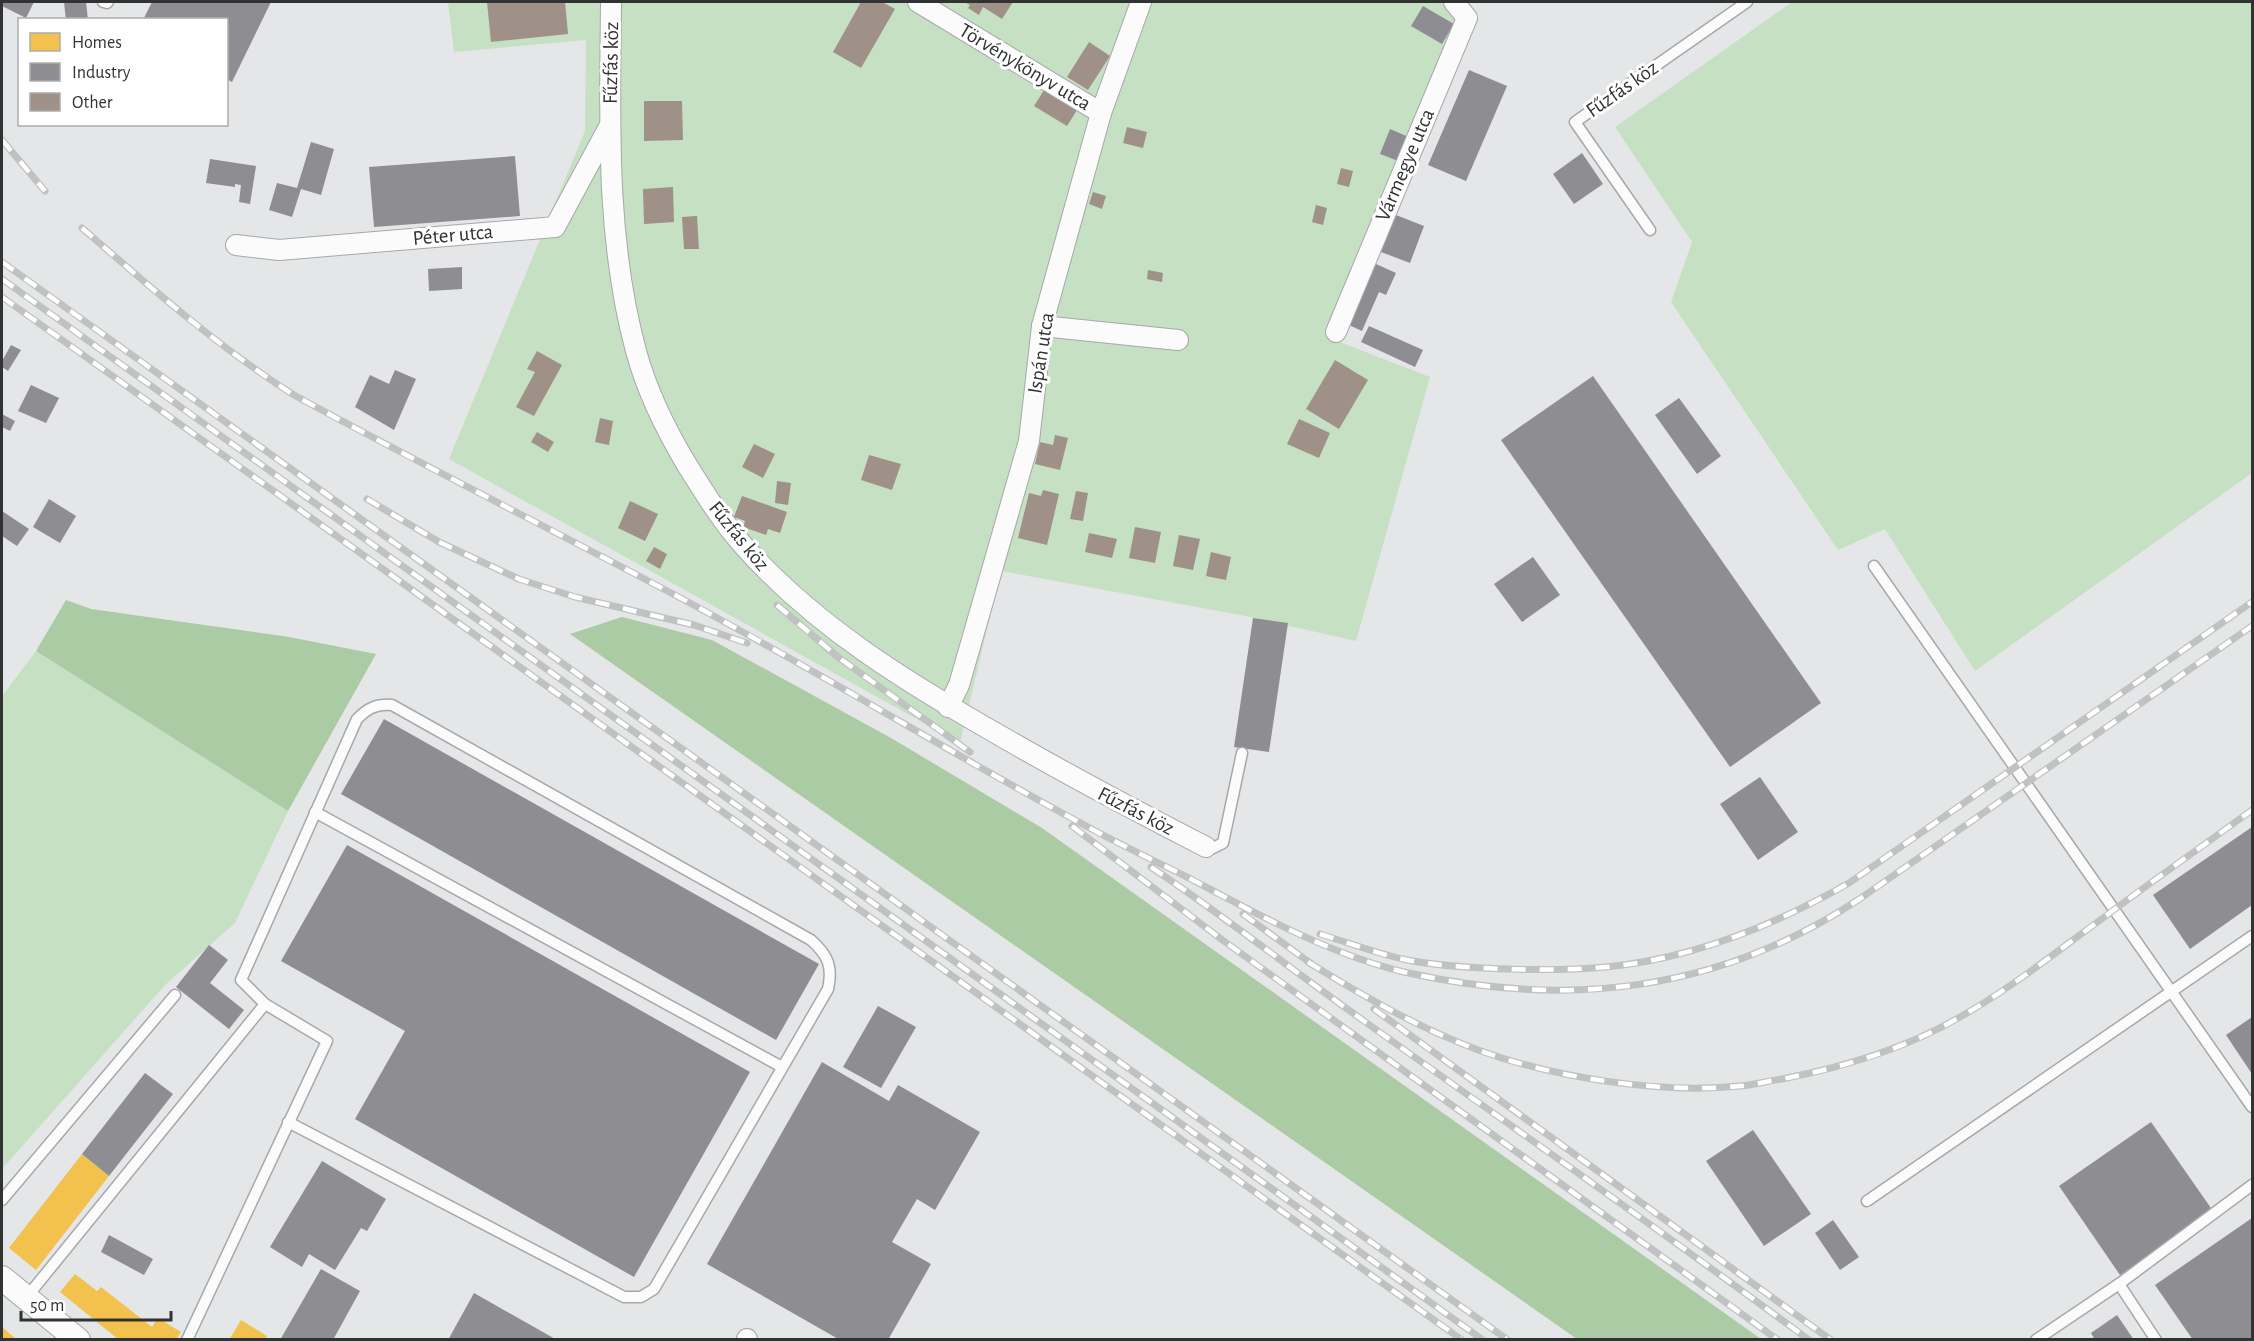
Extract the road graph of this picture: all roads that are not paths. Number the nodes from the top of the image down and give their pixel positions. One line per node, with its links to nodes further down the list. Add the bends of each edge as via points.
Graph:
1 (103, 2): 2 (lane)
2 (108, 2)
3 (611, 2): 9 (street, Fűzfás köz)
4 (918, 2): 8 (street, Törvénykönyv utca)
5 (1141, 2): 8 (street, Ispán utca)
6 (1454, 2): 13 (street, Vármegye utca, via 1467,18)
7 (1747, 2): 10 (lane, Fűzfás köz, via 1575,122)
8 (1101, 113): 12 (street, Ispán utca)
9 (610, 125): 11 (street, Péter utca, via 555,227 279,250); 16 (street, Fűzfás köz, via 614,233 629,321 647,385 680,453 719,515 773,576 837,632)
10 (1650, 230)
11 (236, 245)
12 (1042, 326): 14 (street); 16 (street, Ispán utca, via 1029,441 959,685)
13 (1336, 332)
14 (1178, 340)
15 (1874, 566): 21 (lane)
16 (948, 707): 19 (street, Fűzfás köz)
17 (1242, 753): 19 (lane, via 1223,843 1213,849)
18 (315, 812): 23 (lane, via 241,980); 24 (lane); 24 (lane, via 357,719 367,709 392,705 820,948 831,970 828,989)
19 (1206, 847)
20 (2253, 936): 21 (lane)
21 (2172, 992): 25 (lane); 29 (lane)
22 (175, 995): 28 (lane)
23 (265, 1004): 26 (lane, via 327,1041); 32 (lane)
24 (782, 1067): 26 (lane, via 654,1288 633,1299)
25 (2253, 1107)
26 (288, 1122): 34 (lane)
27 (2253, 1185): 31 (lane)
28 (2, 1200)
29 (1867, 1201)
30 (2, 1278): 32 (street)
31 (2119, 1284): 35 (lane); 36 (lane)
32 (26, 1298): 33 (street)
33 (78, 1340)
34 (188, 1340)
35 (2036, 1340)
36 (2157, 1340)

